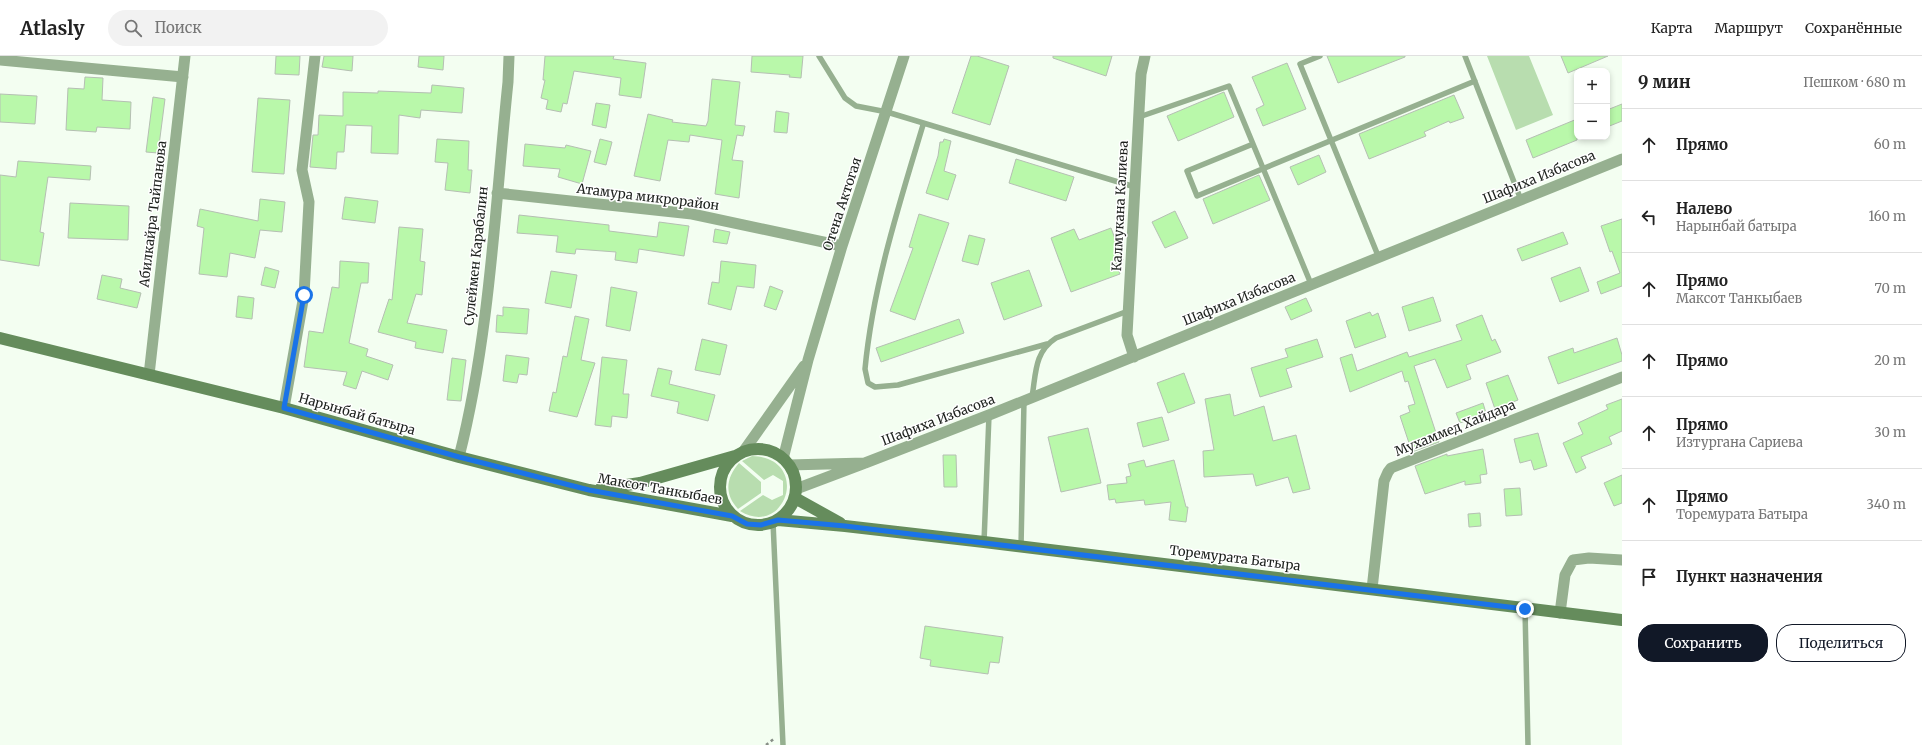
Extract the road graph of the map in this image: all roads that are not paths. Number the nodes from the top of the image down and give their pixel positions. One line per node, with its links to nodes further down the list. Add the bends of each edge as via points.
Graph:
1 (185, 56): 10 (street, Абилкайра Тайпанова)
2 (315, 56): 33 (street, via 302,170 309,202 304,295)
3 (509, 56): 20 (street, Сулеймен Карабалин)
4 (819, 56): 12 (lane, via 845,98 856,106)
5 (904, 56): 12 (street, Отена Актогая)
6 (1145, 56): 13 (street, Калмукана Калиева, via 1141,74)
7 (1320, 56): 15 (lane, via 1300,64)
8 (1465, 56): 11 (lane)
9 (0, 60): 10 (street)
10 (183, 77): 30 (street, Абилкайра Тайпанова)
11 (1475, 81): 15 (lane); 21 (lane)
12 (887, 112): 14 (lane); 22 (street, Отена Актогая)
13 (1139, 117): 16 (lane, via 1229,86); 19 (street, Калмукана Калиева)
14 (924, 125): 19 (lane); 27 (lane, via 878,282 864,369 868,383 875,387 898,385)
15 (1332, 140): 18 (lane); 23 (lane)
16 (1253, 144): 18 (lane); 18 (lane, via 1187,172 1197,196)
17 (1622, 159): 21 (street, Шафиха Избасова)
18 (1264, 169): 24 (lane)
19 (1135, 187): 25 (street, Калмукана Калиева)
20 (497, 193): 22 (street, Атамура микрорайон, via 692,214); 36 (street, Сулеймен Карабалин, via 485,313 471,408)
21 (1521, 200): 23 (street, Шафиха Избасова)
22 (842, 246): 29 (street, Отена Актогая)
23 (1379, 258): 24 (street, Шафиха Избасова)
24 (1311, 284): 28 (street, Шафиха Избасова)
25 (1128, 311): 27 (lane); 28 (street, Калмукана Калиева, via 1127,335)
26 (0, 338): 30 (street, Нарынбай батыра)
27 (1047, 344): 32 (lane, via 1042,350)
28 (1134, 357): 32 (street, Шафиха Избасова)
29 (808, 360): 35 (street, Отена Актогая); 37 (street, Отена Актогая)
30 (149, 375): 33 (street, Нарынбай батыра)
31 (1622, 377): 47 (street, Мухаммед Хайдара, via 1391,468 1384,481)
32 (1028, 399): 34 (street, Шафиха Избасова); 45 (lane)
33 (284, 408): 36 (street, Нарынбай батыра)
34 (989, 415): 38 (street, Шафиха Избасова); 44 (lane)
35 (739, 454): 37 (street, via 751,450 768,450); 39 (street, Максот Танкыбаев, via 640,483); 41 (street, via 724,469 720,485 722,502)
36 (459, 457): 39 (street, Нарынбай батыра)
37 (786, 462): 38 (street); 40 (street, via 796,480)
38 (865, 463): 40 (street, Шафиха Избасова)
39 (589, 490): 41 (street, Максот Танкыбаев)
40 (795, 493): 42 (street, via 786,512); 43 (street)
41 (732, 516): 42 (street, via 747,524 761,525)
42 (775, 521): 43 (street, Торемурата Батыра); 51 (lane)
43 (845, 526): 44 (street, Торемурата Батыра)
44 (984, 542): 45 (street, Торемурата Батыра)
45 (1021, 547): 47 (street, Торемурата Батыра)
46 (1622, 560): 49 (street, via 1573,560 1565,575)
47 (1372, 589): 48 (street, Торемурата Батыра)
48 (1525, 609): 49 (street, Торемурата Батыра); 52 (lane)
49 (1560, 613): 50 (street, Торемурата Батыра)
50 (1622, 620)
51 (783, 745)
52 (1528, 745)

